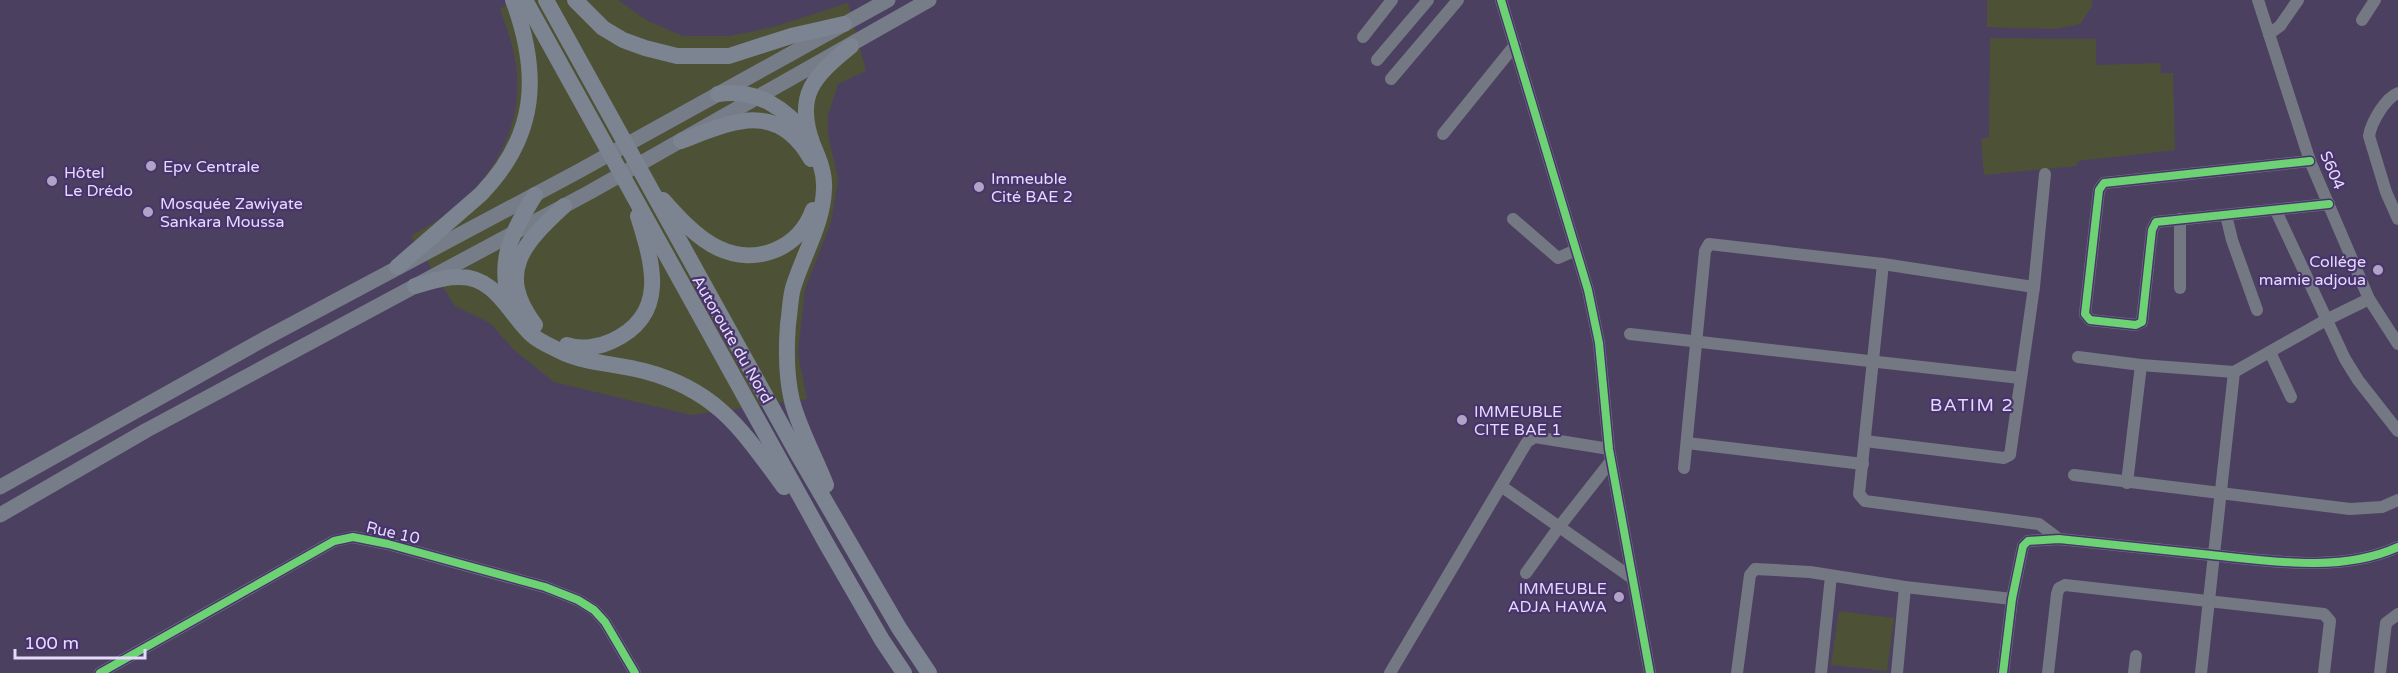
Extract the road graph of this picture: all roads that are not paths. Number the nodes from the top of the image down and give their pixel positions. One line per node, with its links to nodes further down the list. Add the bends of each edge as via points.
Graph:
1 (513, 0): 43 (highway, via 524,28 531,79 528,108 514,148 482,194)
2 (525, 0): 30 (highway, Autoroute du Nord)
3 (546, 0): 31 (highway, Autoroute du Nord)
4 (575, 0): 15 (highway, via 603,28 623,40 677,56 729,56 800,33)
5 (888, 0): 15 (main road)
6 (929, 0): 19 (main road)
7 (1392, 0): 17 (street)
8 (1428, 0): 20 (street)
9 (1458, 0): 21 (street)
10 (1501, 0): 18 (street)
11 (2258, 0): 16 (street, S604)
12 (2298, 0): 16 (street)
13 (2375, 0): 14 (street)
14 (2362, 20)
15 (844, 24): 23 (main road)
16 (2269, 34): 28 (street, S604)
17 (1363, 37)
18 (1515, 45): 25 (street); 41 (street)
19 (850, 46): 24 (main road); 26 (highway, via 811,85 805,109)
20 (1377, 60)
21 (1391, 79)
22 (2398, 93): 39 (street, via 2390,97 2369,136 2385,192)
23 (718, 94): 24 (highway); 32 (main road)
24 (759, 96): 26 (highway, via 786,113); 27 (main road)
25 (1443, 134)
26 (811, 139): 75 (highway, via 824,188 821,212 792,291 787,371 792,402)
27 (681, 141): 31 (highway, via 747,120 773,124 792,134 813,163 817,197 808,223 792,242 781,248 760,255 733,254 710,244); 34 (main road)
28 (2310, 161): 33 (street, S604); 38 (street, via 2104,183 2098,190 2084,307 2087,318 2140,324 2152,230 2158,221)
29 (2045, 174): 45 (street)
30 (626, 182): 34 (highway, via 650,256 652,291 639,322 620,338 599,346 572,346 545,335 526,312 518,288 517,266 524,250); 77 (highway, Autoroute du Nord)
31 (651, 187): 75 (highway, Autoroute du Nord, via 796,451)
32 (535, 195): 40 (highway); 43 (main road)
33 (2329, 204): 35 (street); 47 (street, S604)
34 (564, 206): 40 (main road)
35 (2276, 211): 36 (street); 50 (street)
36 (2226, 215): 38 (street); 48 (street)
37 (1513, 219): 41 (street, via 1558,258)
38 (2180, 219): 46 (street)
39 (2398, 219)
40 (514, 232): 44 (main road); 49 (highway, via 507,250 504,278)
41 (1576, 250): 64 (street, via 1599,343)
42 (1883, 264): 45 (street); 52 (street, via 1709,244 1705,250); 56 (street)
43 (397, 267): 70 (main road)
44 (415, 286): 49 (highway, via 459,276 471,278 497,293); 73 (main road, via 147,430)
45 (2034, 287): 59 (street)
46 (2180, 288)
47 (2369, 299): 50 (street); 53 (street, S604)
48 (2257, 310)
49 (513, 312): 77 (highway, via 534,336 566,354 676,380 711,400 749,438)
50 (2326, 320): 54 (street); 61 (street, via 2358,380)
51 (1630, 334): 52 (street)
52 (1696, 342): 56 (street); 63 (street)
53 (2398, 344)
54 (2270, 352): 58 (street); 60 (street)
55 (2078, 357): 57 (street)
56 (1872, 363): 59 (street); 62 (street)
57 (2141, 365): 58 (street); 68 (street)
58 (2234, 372): 71 (street)
59 (2020, 378): 62 (street, via 2013,445 2004,458)
60 (2291, 397)
61 (2398, 431)
62 (1865, 441): 65 (street)
63 (1687, 443): 65 (street); 66 (street)
64 (1610, 455): 69 (street, via 1531,438); 74 (street); 82 (street)
65 (1863, 464): 76 (street, via 1859,494 1865,501 2039,524)
66 (1684, 468)
67 (2074, 475): 68 (street)
68 (2127, 483): 71 (street)
69 (1501, 486): 74 (street); 92 (street)
70 (0, 487)
71 (2221, 493): 72 (street, via 2350,509 2382,507); 79 (street)
72 (2398, 500)
73 (0, 515)
74 (1559, 527): 80 (street); 82 (street)
75 (849, 538): 91 (highway, Autoroute du Nord)
76 (2060, 539): 79 (street); 84 (street, via 2025,543)
77 (826, 543): 90 (highway, Autoroute du Nord)
78 (2398, 547): 79 (street, via 2331,562)
79 (2214, 555): 85 (street)
80 (1526, 573)
81 (1831, 576): 83 (street); 94 (street, via 1751,571); 95 (street)
82 (1632, 578): 93 (street)
83 (1905, 587): 84 (street); 96 (street)
84 (2012, 599): 97 (street)
85 (2209, 601): 98 (street, via 2060,586); 100 (street); 101 (street, via 2329,616)
86 (2398, 614): 102 (street, via 2385,623)
87 (2136, 656): 99 (street)
88 (100, 673): 89 (street, Rue 10, via 334,541 352,537 471,566 578,600 605,622)
89 (635, 673)
90 (904, 673)
91 (929, 673)
92 (1389, 673)
93 (1650, 673)
94 (1737, 673)
95 (1821, 673)
96 (1897, 673)
97 (2003, 673)
98 (2048, 673)
99 (2134, 673)
100 (2201, 673)
101 (2324, 673)
102 (2380, 673)

